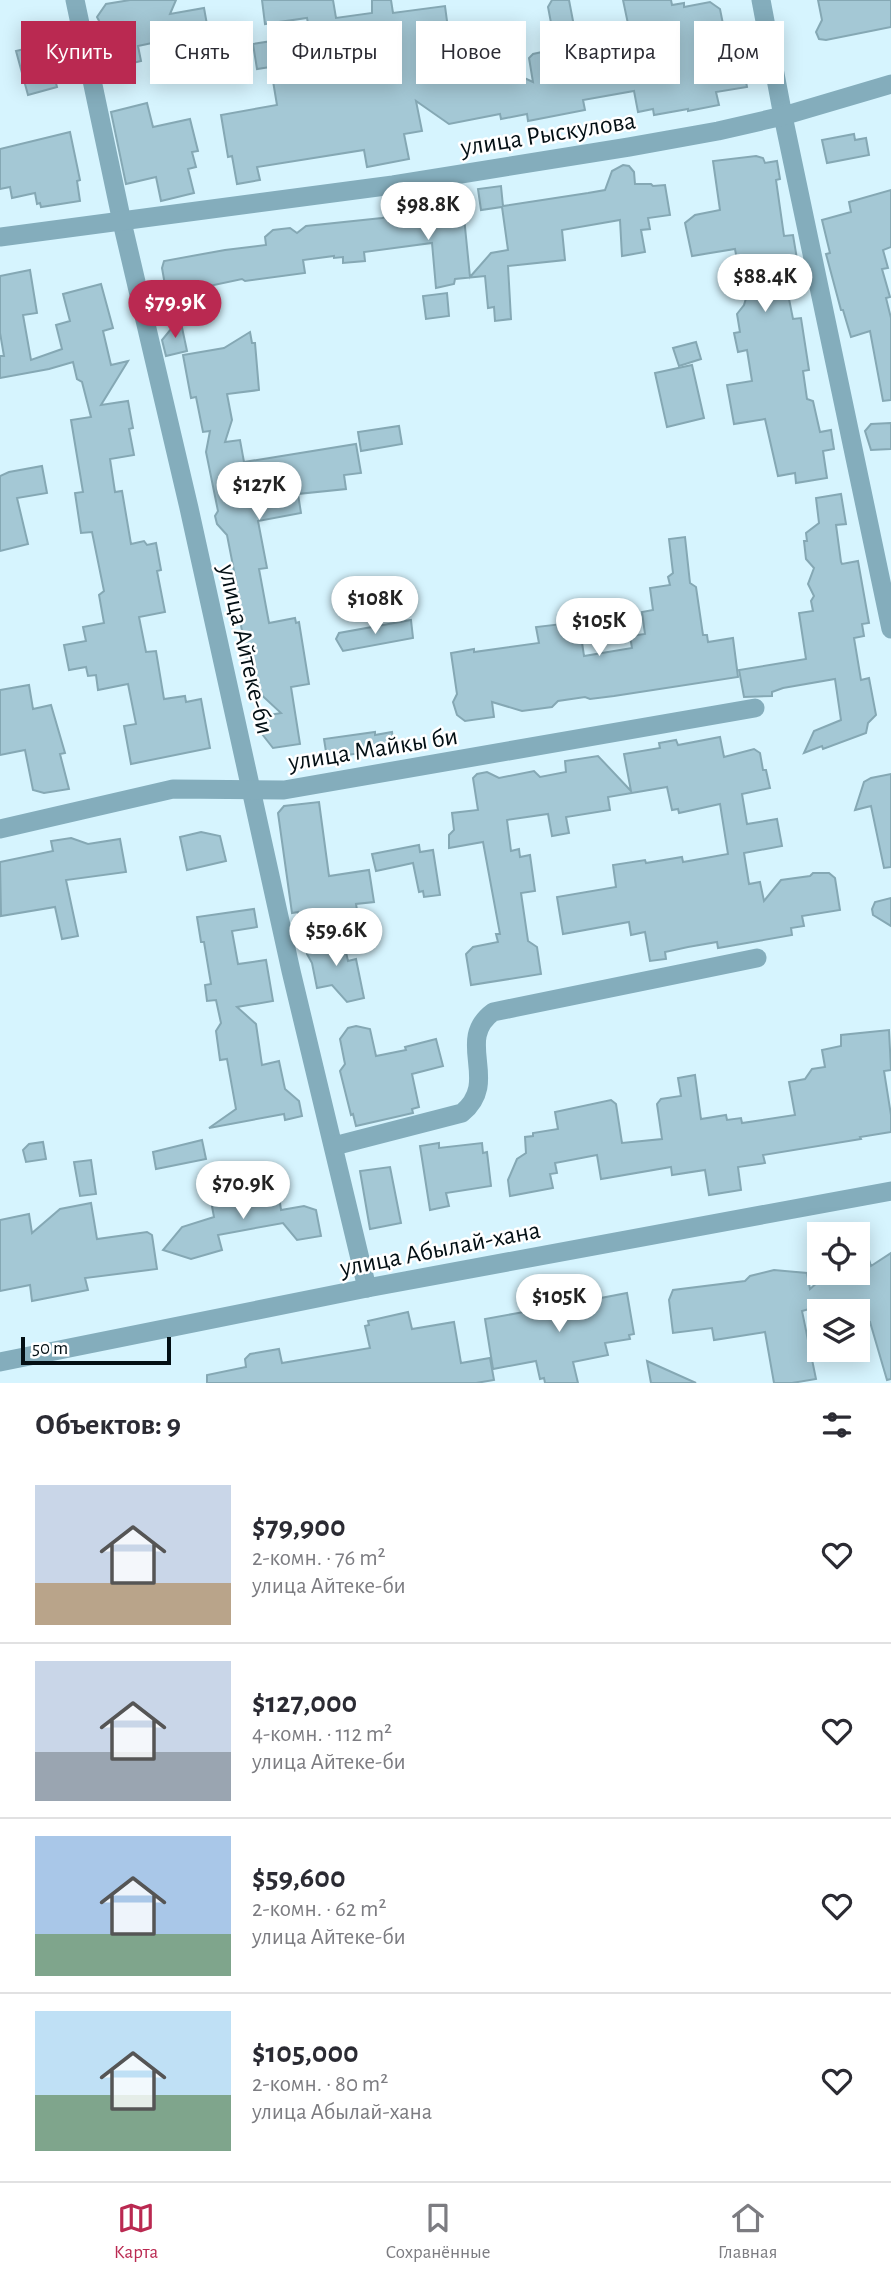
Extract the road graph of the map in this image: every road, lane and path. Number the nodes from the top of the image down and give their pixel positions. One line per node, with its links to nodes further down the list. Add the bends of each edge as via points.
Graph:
1 (75, 0): 5 (street, улица Айтеке-би)
2 (761, 0): 4 (street)
3 (891, 84): 4 (street, улица Рыскулова)
4 (783, 116): 5 (street, улица Рыскулова, via 393,185); 7 (street)
5 (122, 222): 6 (street, улица Рыскулова); 9 (street, улица Айтеке-би)
6 (0, 237)
7 (891, 629)
8 (755, 708): 9 (street, улица Майкы би, via 284,790)
9 (252, 789): 10 (street, улица Майкы би, via 173,789); 12 (street, улица Айтеке-би)
10 (0, 829)
11 (757, 958): 12 (street, via 493,1012 476,1035 479,1089 474,1104 462,1113)
12 (334, 1146): 14 (street, улица Айтеке-би)
13 (891, 1191): 14 (street, улица Абылай-хана)
14 (367, 1288): 15 (street, улица Абылай-хана)
15 (0, 1362)

